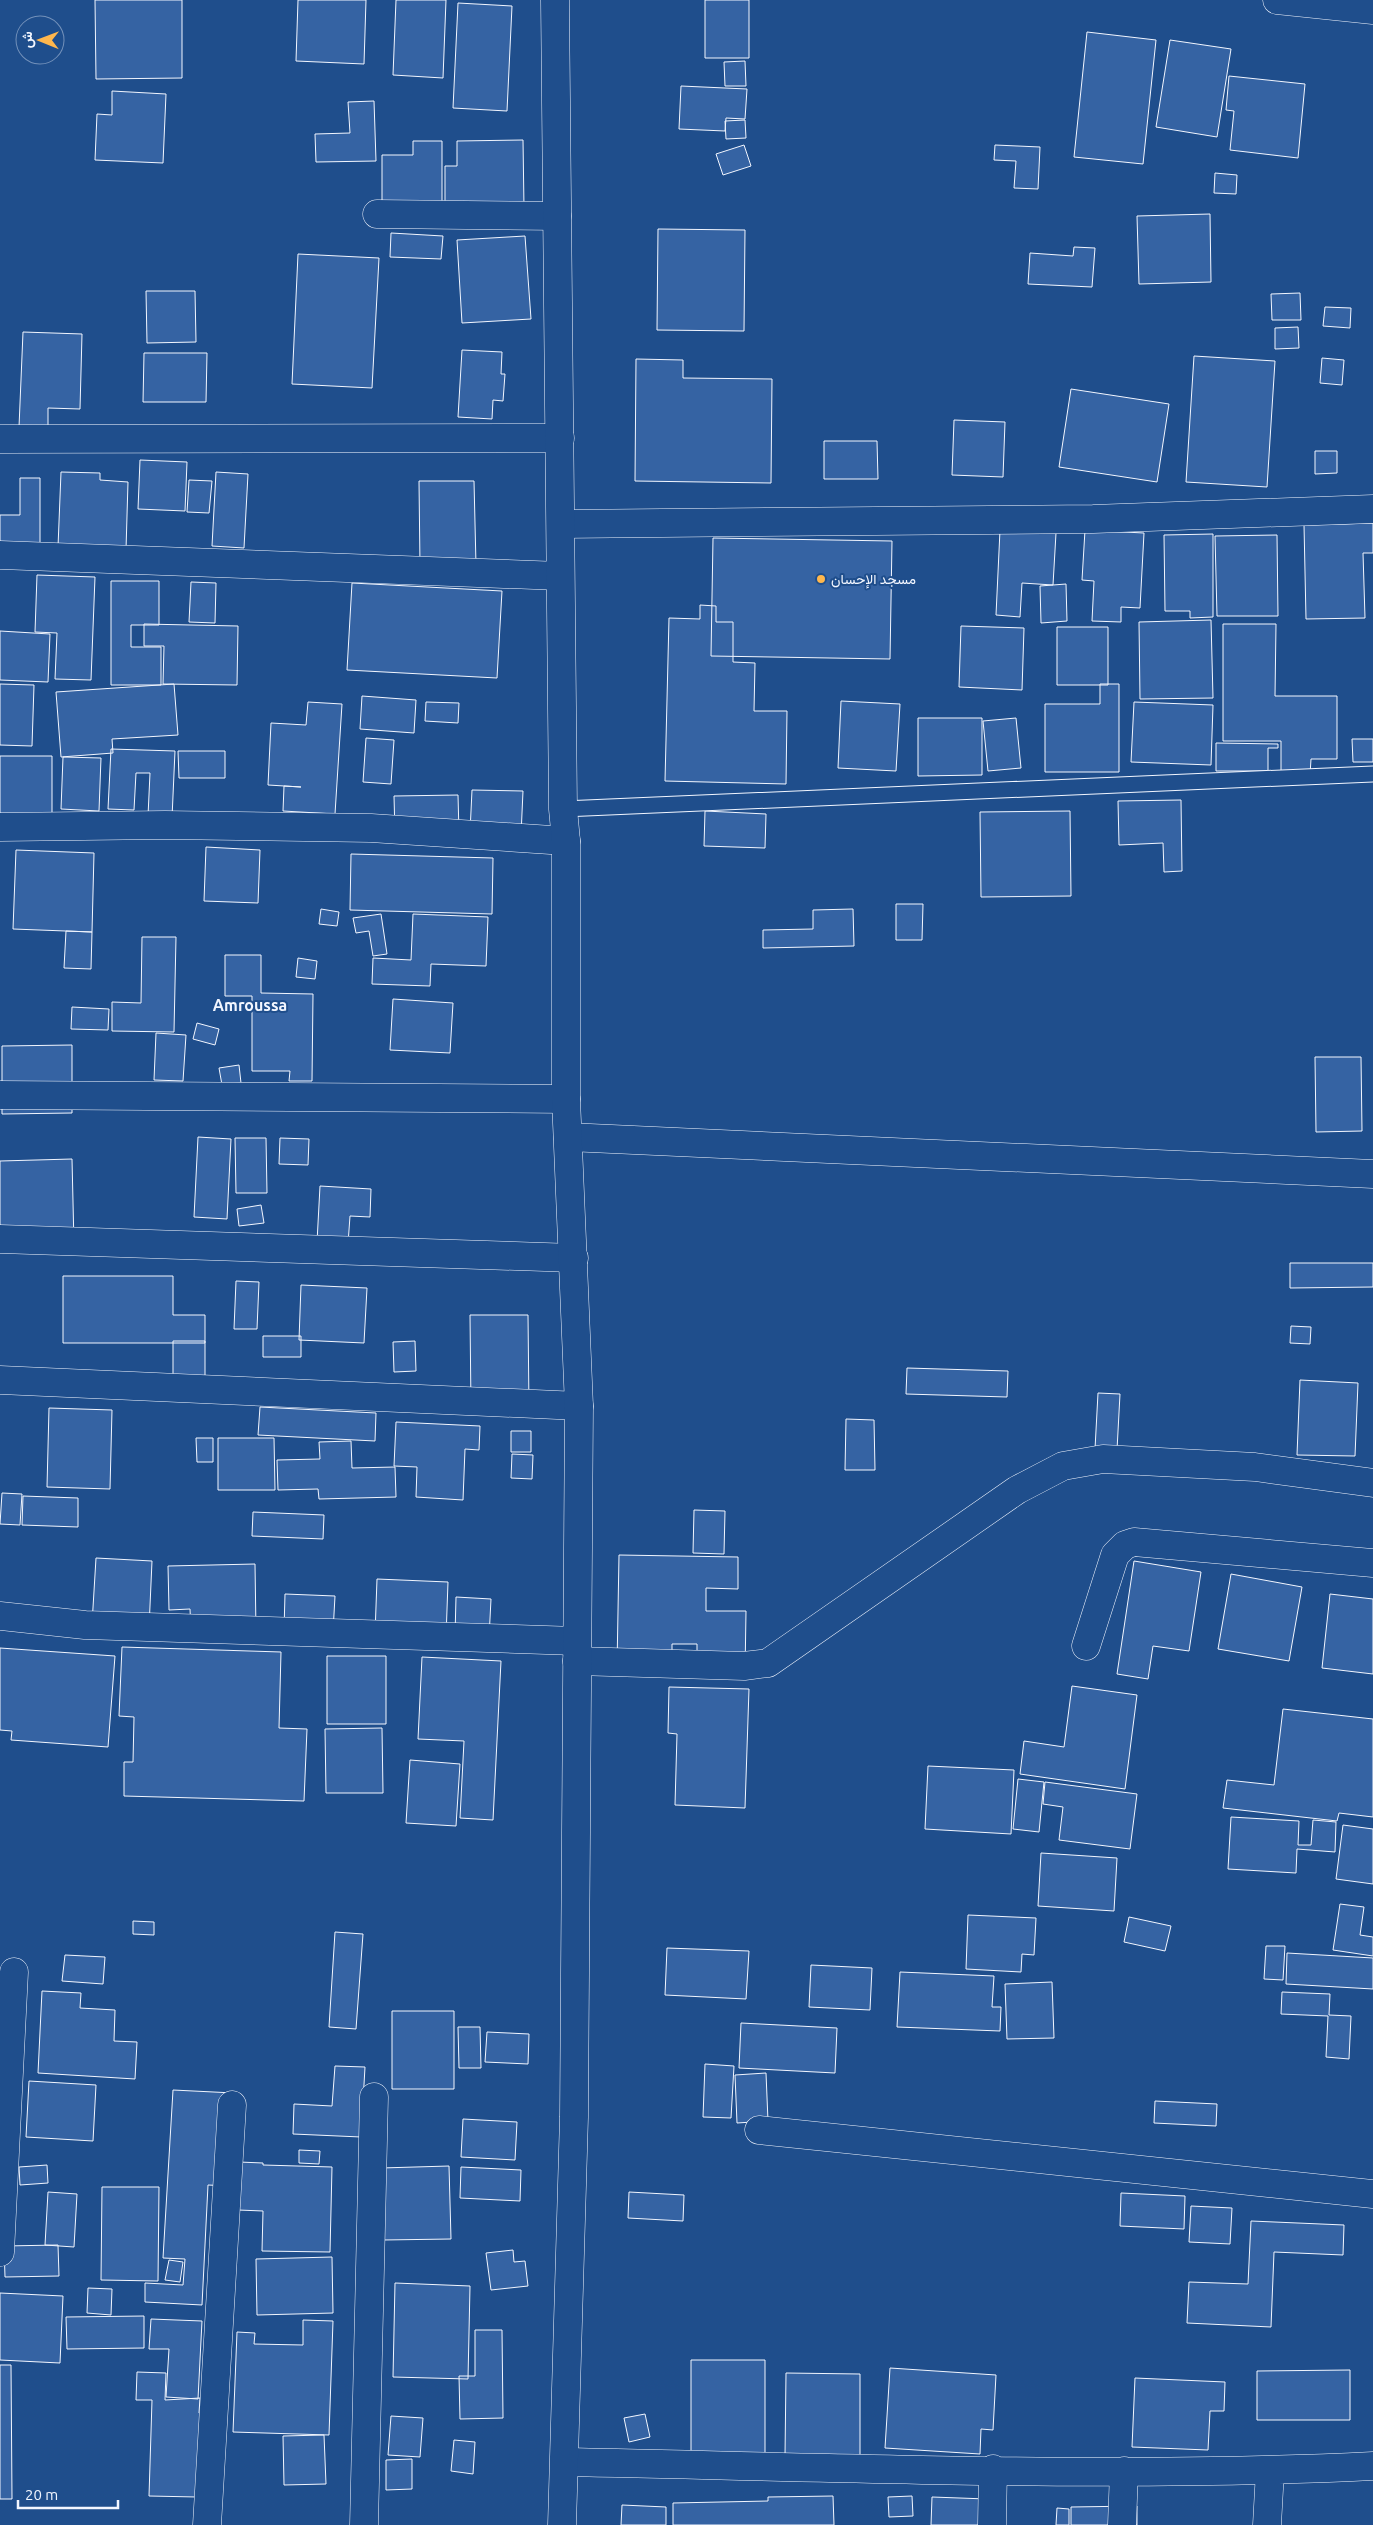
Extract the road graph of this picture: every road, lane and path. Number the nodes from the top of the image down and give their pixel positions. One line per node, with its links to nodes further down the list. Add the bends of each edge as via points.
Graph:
1 (555, 0): 5 (street)
2 (1277, 0): 3 (street)
3 (1373, 10)
4 (377, 214): 5 (street)
5 (557, 216): 6 (street)
6 (560, 438): 7 (street); 9 (street)
7 (0, 439)
8 (1373, 509): 9 (street, via 1093,520)
9 (561, 524): 11 (street)
10 (0, 555): 11 (street)
11 (560, 576): 13 (street)
12 (1373, 774): 13 (lane)
13 (563, 808): 15 (street)
14 (0, 827): 15 (street, via 361,828)
15 (566, 841): 17 (street)
16 (0, 1095): 17 (street)
17 (566, 1099): 18 (street)
18 (568, 1137): 19 (street); 21 (street)
19 (1373, 1174)
20 (0, 1239): 21 (street)
21 (574, 1258): 23 (street)
22 (0, 1380): 23 (street)
23 (580, 1406): 28 (street)
24 (1373, 1483): 28 (street, via 1207,1464 1103,1459 1063,1466 1017,1490 768,1662 744,1666)
25 (1373, 1564): 27 (street, via 1134,1542 1115,1555)
26 (0, 1616): 28 (street, via 85,1625)
27 (1086, 1646)
28 (577, 1651): 35 (street, via 574,2117)
29 (14, 1972): 34 (street)
30 (374, 2097): 41 (street)
31 (232, 2105): 40 (street)
32 (759, 2130): 33 (street)
33 (1373, 2194)
34 (0, 2252)
35 (565, 2462): 37 (street); 42 (street)
36 (1373, 2466): 39 (street)
37 (993, 2469): 38 (street); 43 (street)
38 (1124, 2471): 39 (street); 44 (street)
39 (1270, 2471): 45 (street)
40 (207, 2525)
41 (364, 2525)
42 (562, 2525)
43 (992, 2525)
44 (1122, 2525)
45 (1267, 2525)

